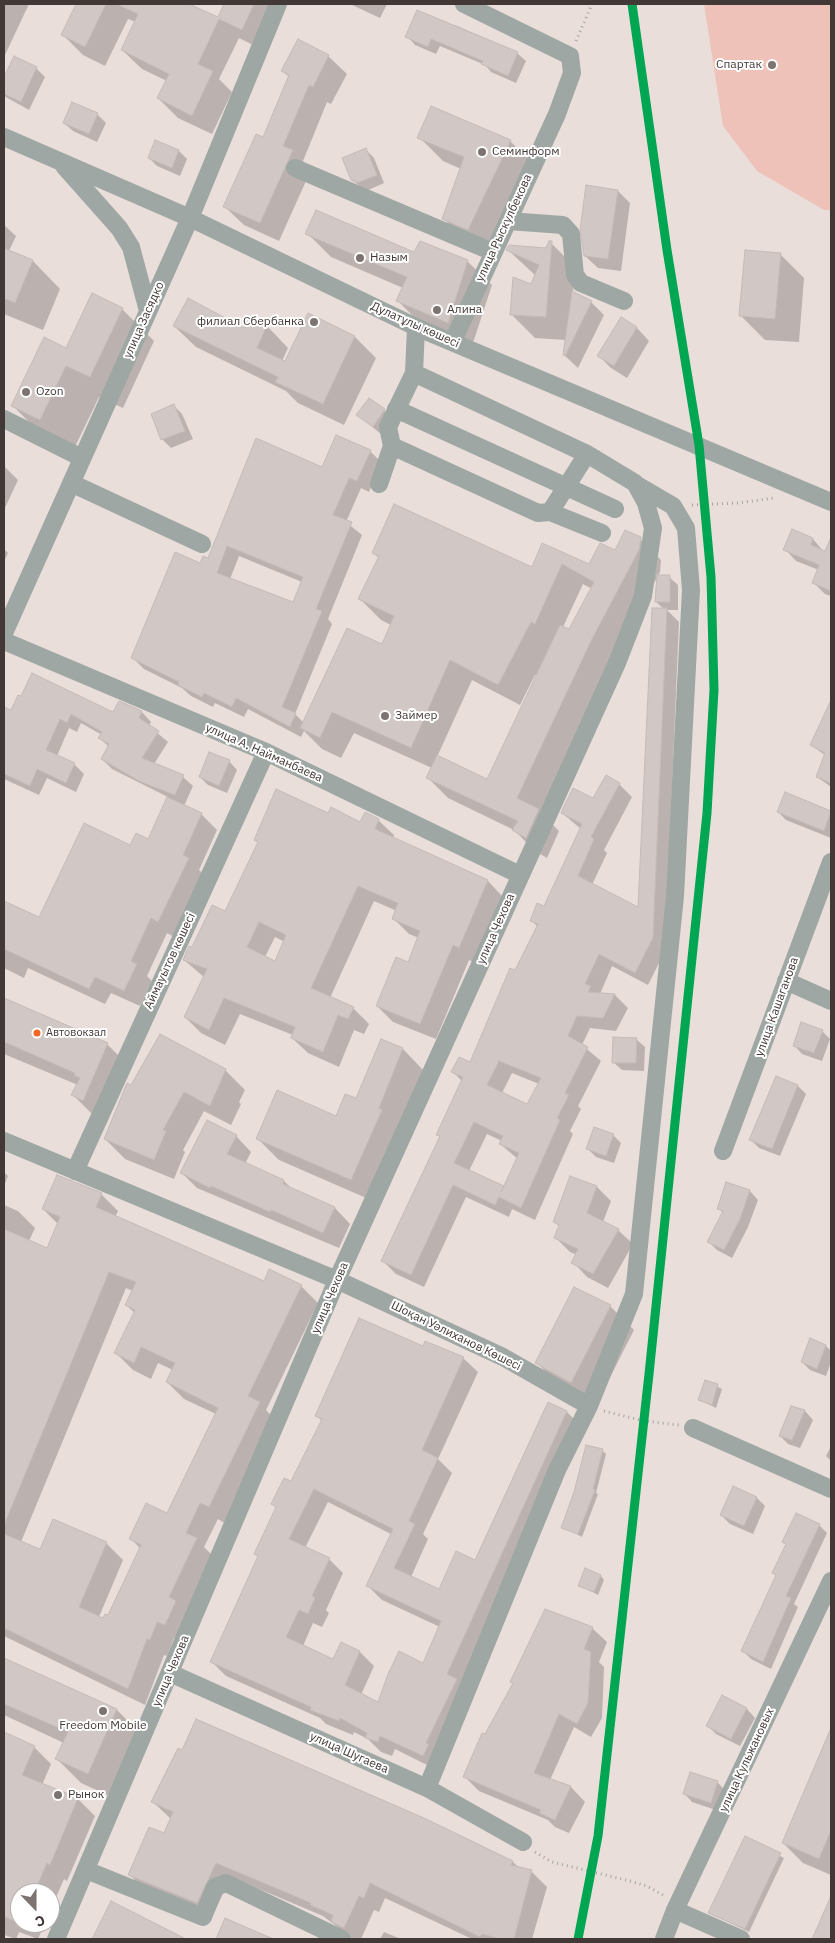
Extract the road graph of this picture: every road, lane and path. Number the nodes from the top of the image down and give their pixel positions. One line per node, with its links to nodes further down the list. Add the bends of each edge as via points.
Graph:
1 (278, 4): 8 (street, улица Засядко)
2 (464, 4): 4 (street)
3 (592, 4): 4 (path)
4 (570, 56): 9 (street, улица Рыскулбекова, via 572,73 557,114)
5 (4, 137): 6 (street, Дулатұлы көшесі)
6 (60, 161): 8 (street, Дулатұлы көшесі); 12 (street, via 119,228 130,247)
7 (295, 168): 10 (street)
8 (190, 218): 12 (street, улица Засядко); 13 (street, Дулатұлы көшесі)
9 (508, 221): 10 (street, улица Рыскулбекова); 11 (street, via 563,225 571,234 575,275 581,283)
10 (493, 252): 14 (street, улица Рыскулбекова)
11 (624, 301)
12 (148, 311): 20 (street, улица Засядко)
13 (416, 327): 14 (street, Дулатұлы көшесі); 15 (street)
14 (453, 342): 25 (street, Дулатұлы көшесі)
15 (414, 373): 16 (street); 19 (street)
16 (396, 409): 18 (street, via 388,428); 24 (street)
17 (4, 419): 20 (street)
18 (392, 446): 23 (street); 29 (street, via 538,513)
19 (586, 454): 22 (street); 24 (street)
20 (82, 458): 21 (street, улица Засядко)
21 (71, 483): 31 (street); 32 (street, улица Засядко)
22 (635, 483): 27 (street); 36 (street, улица Чехова, via 646,503 653,528 643,596 617,663)
23 (379, 484)
24 (565, 487): 28 (street); 29 (street)
25 (805, 491): 26 (street, Дулатұлы көшесі); 27 (path, via 737,503)
26 (831, 502)
27 (673, 506): 43 (street, via 686,528 691,590 675,896 634,1294)
28 (615, 509)
29 (550, 512): 30 (street)
30 (602, 533)
31 (202, 544)
32 (4, 633)
33 (4, 641): 34 (street, улица А. Найманбаева)
34 (266, 752): 36 (street, улица А. Найманбаева); 41 (street, Аймауытов көшесі)
35 (831, 862): 37 (street, улица Кашаганова)
36 (520, 875): 42 (street, улица Чехова)
37 (786, 981): 38 (street); 40 (street, улица Кашаганова)
38 (831, 1001)
39 (4, 1141): 41 (street, Шоқан Уәлиханов Көшесі)
40 (723, 1151)
41 (74, 1171): 42 (street, Шоқан Уәлиханов Көшесі)
42 (337, 1280): 43 (street, Шоқан Уәлиханов Көшесі, via 503,1357); 47 (street, улица Чехова)
43 (589, 1406): 44 (path, via 644,1421); 48 (street, via 557,1470)
44 (693, 1428): 45 (street)
45 (831, 1489)
46 (831, 1581): 51 (street, улица Кульжановых)
47 (170, 1673): 48 (street, улица Шугаева); 50 (street, улица Чехова)
48 (427, 1788): 49 (street, улица Шугаева)
49 (523, 1842): 51 (path, via 552,1862 647,1886 662,1894)
50 (86, 1870): 52 (street, улица Чехова); 53 (street, via 203,1917 215,1887 226,1883)
51 (675, 1910): 54 (street, улица Кульжановых); 55 (street)
52 (56, 1939)
53 (342, 1939)
54 (664, 1939)
55 (741, 1939)

